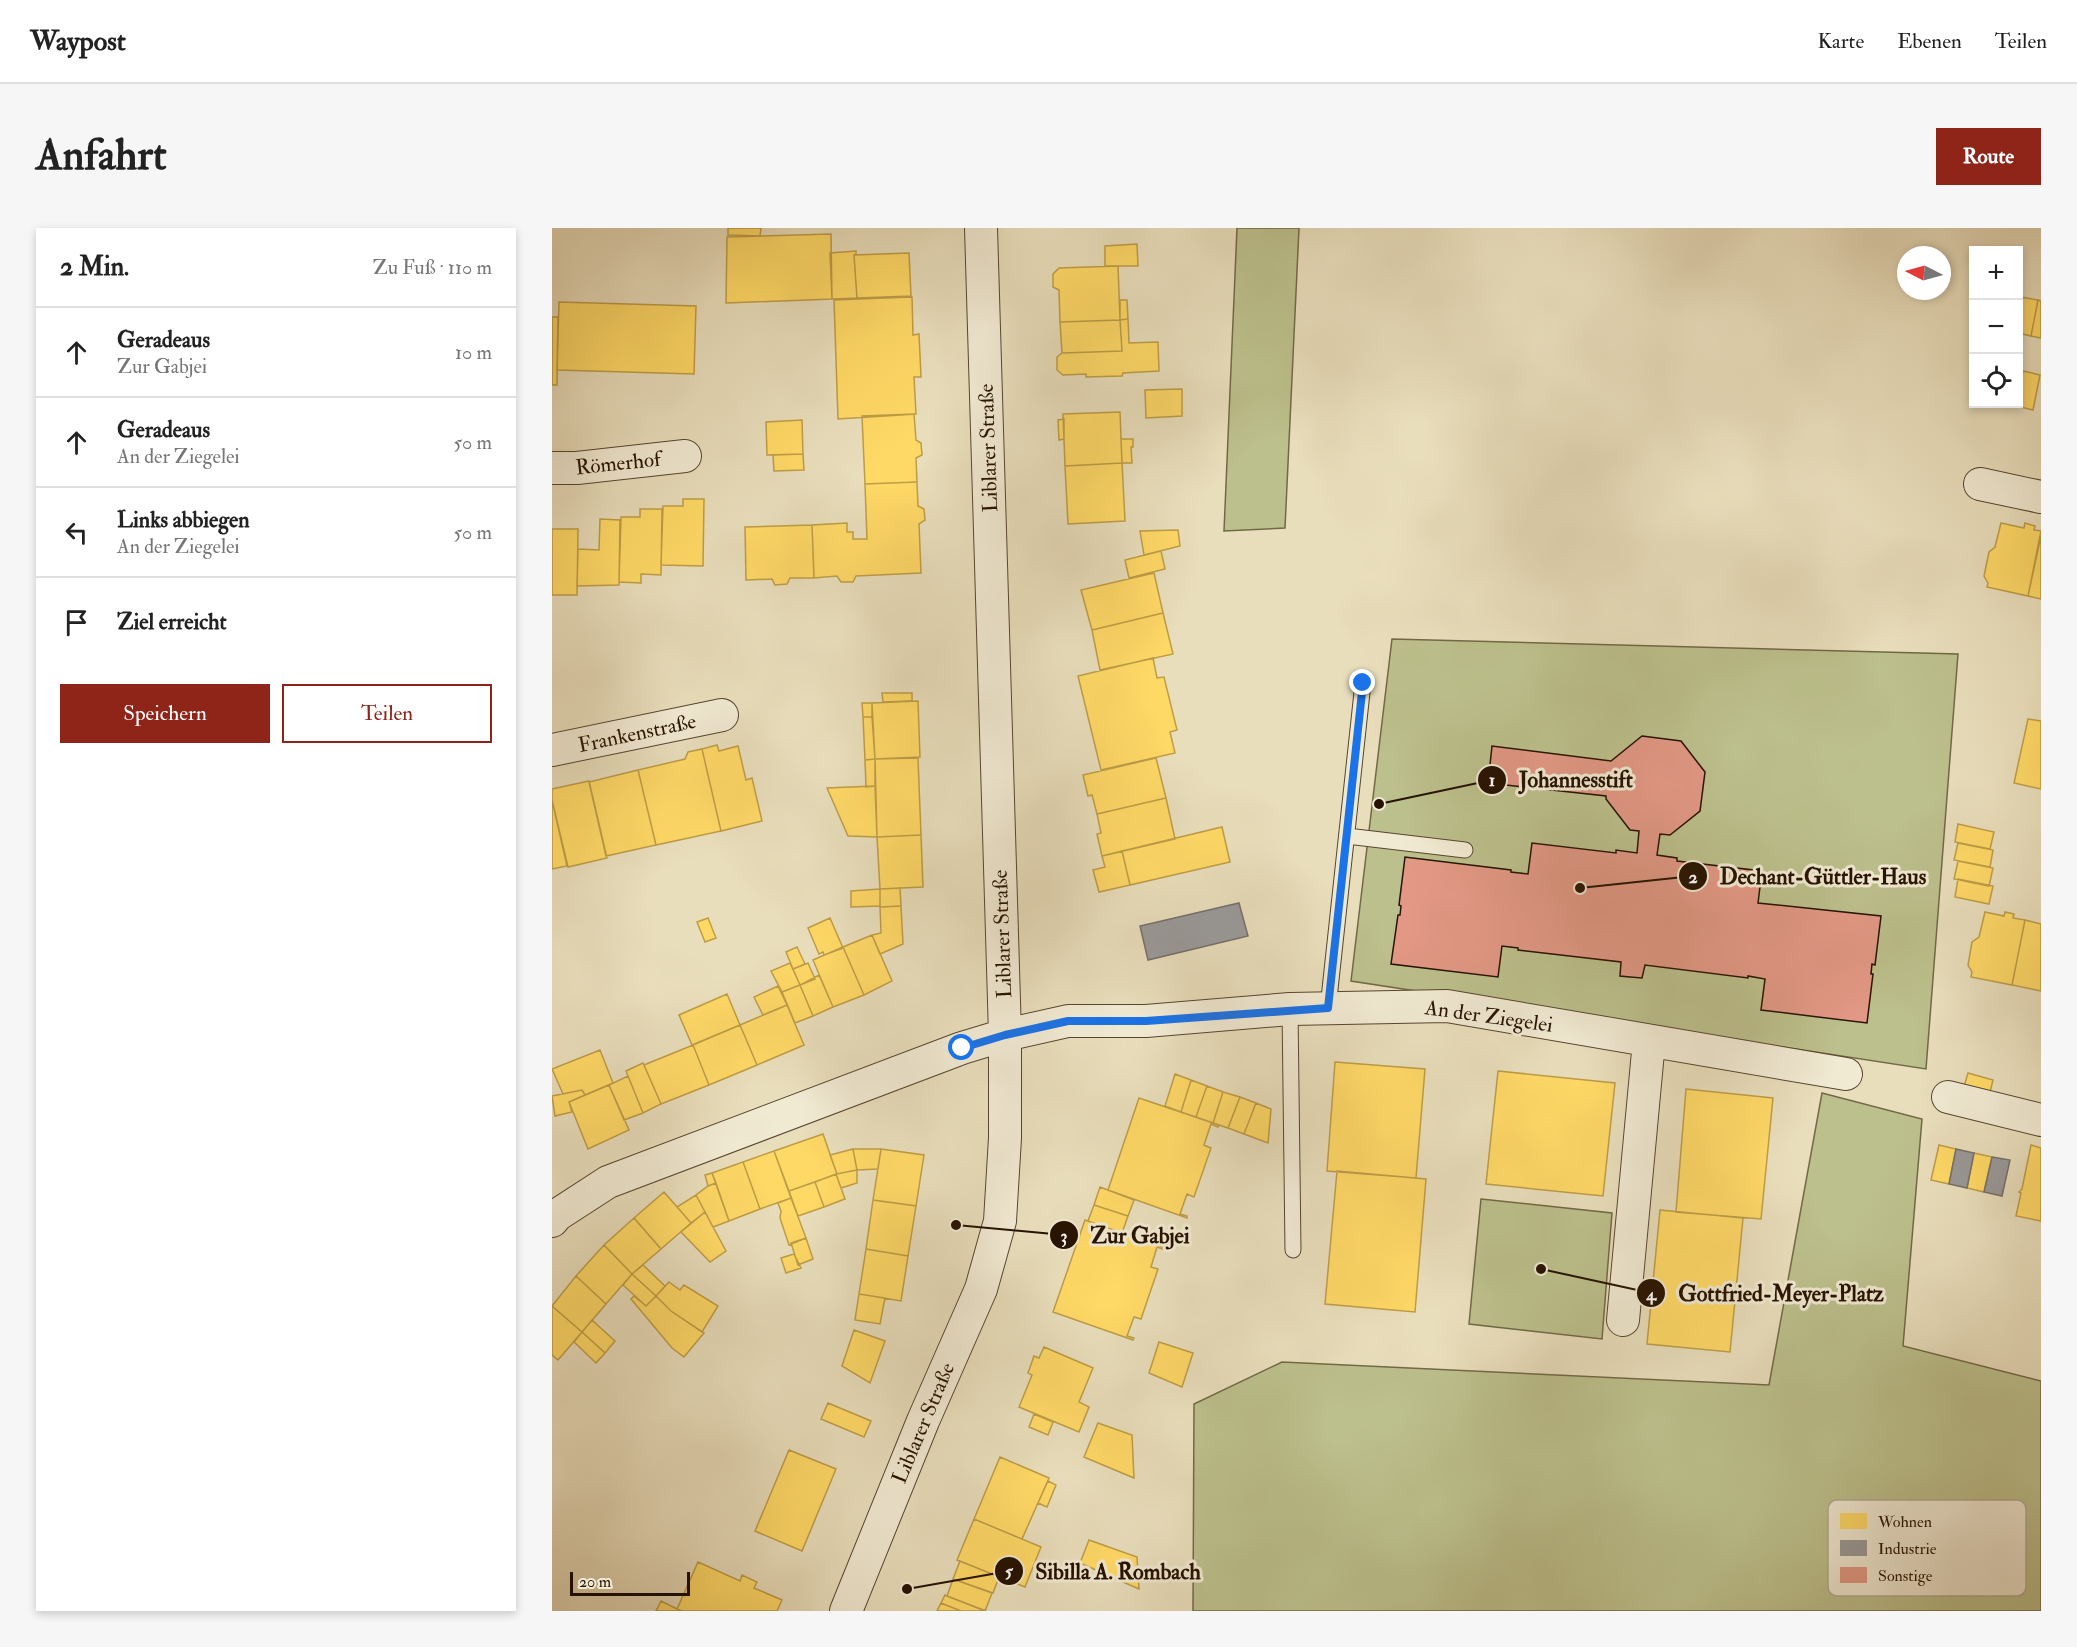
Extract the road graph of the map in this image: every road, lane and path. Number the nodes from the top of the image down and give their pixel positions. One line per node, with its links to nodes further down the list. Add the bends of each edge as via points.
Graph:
1 (981, 228): 13 (street, Liblarer Straße)
2 (685, 456): 3 (street, Römerhof)
3 (552, 468)
4 (1980, 484): 5 (street)
5 (2041, 497)
6 (1363, 683): 9 (lane)
7 (722, 715): 8 (street, Frankenstraße)
8 (552, 750)
9 (1347, 836): 10 (lane); 11 (lane)
10 (1465, 850)
11 (1328, 1008): 12 (street, An der Ziegelei); 14 (street, An der Ziegelei, via 1447,1006)
12 (1290, 1009): 13 (street, An der Ziegelei, via 1146,1021 1068,1021); 19 (lane)
13 (1005, 1035): 18 (street, An der Ziegelei, via 608,1182); 21 (street, Liblarer Straße, via 1000,1221 981,1289)
14 (1649, 1041): 15 (street, An der Ziegelei); 20 (street)
15 (1846, 1074)
16 (1948, 1096): 17 (street)
17 (2041, 1120)
18 (554, 1217)
19 (1293, 1250)
20 (1623, 1320)
21 (846, 1611)

